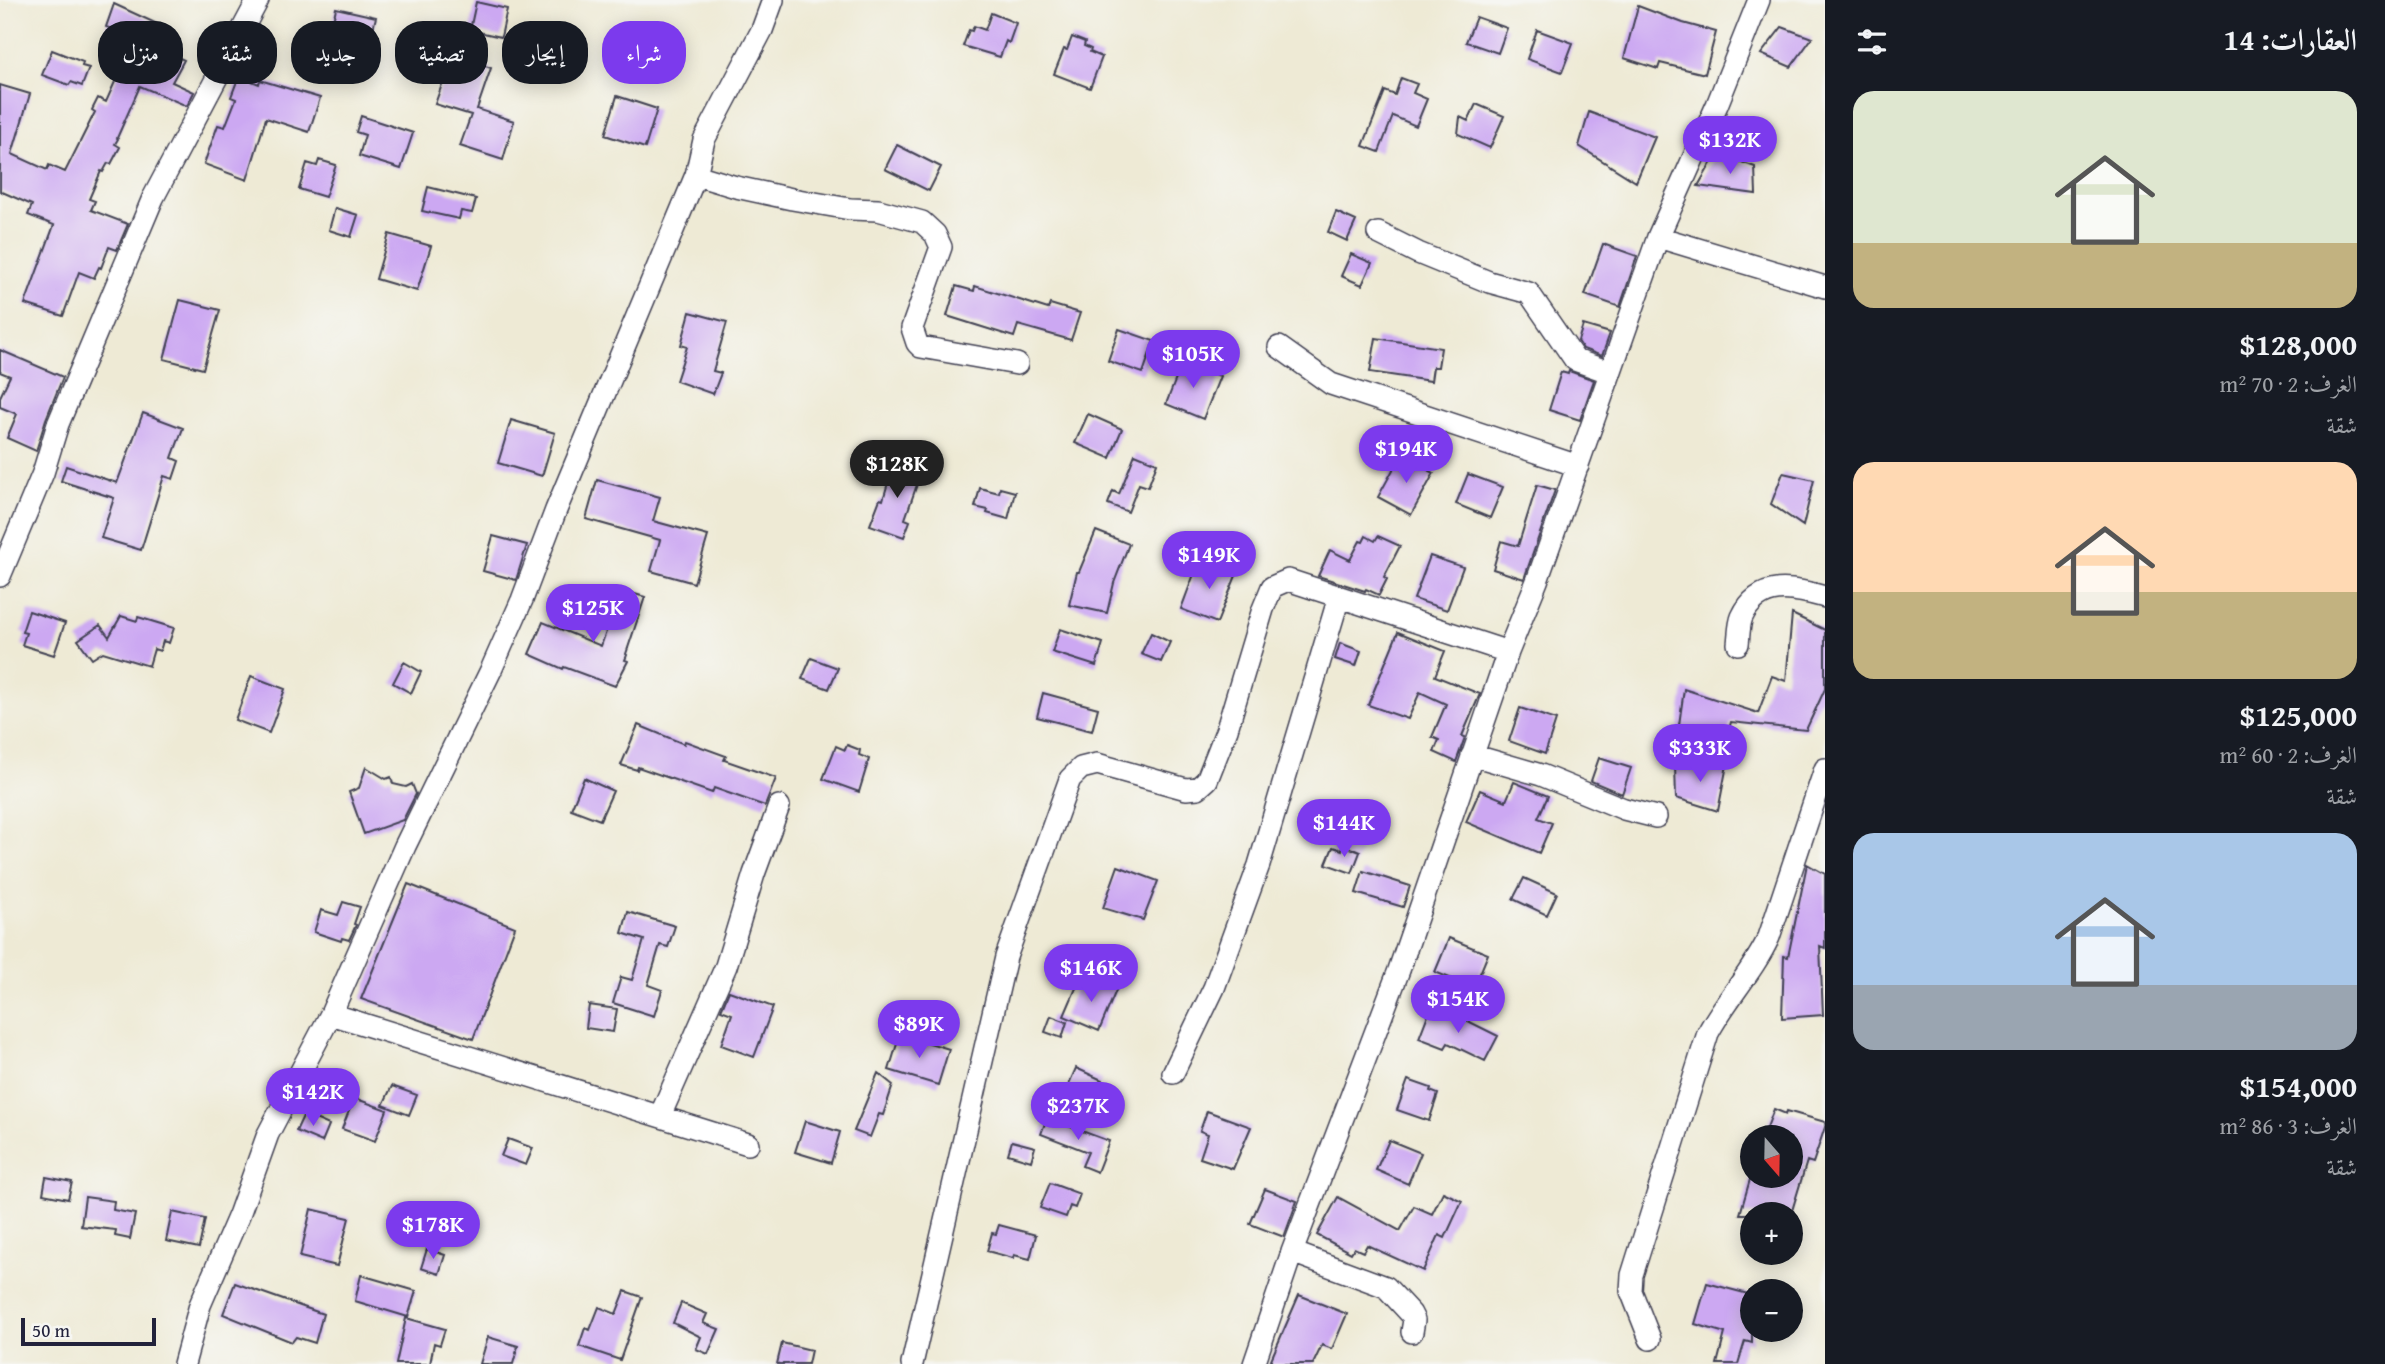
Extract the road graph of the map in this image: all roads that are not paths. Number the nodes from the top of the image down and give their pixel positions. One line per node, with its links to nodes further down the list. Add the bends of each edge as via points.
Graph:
1 (258, 0): 12 (street, via 153,198)
2 (774, 0): 4 (street, via 704,140)
3 (1759, 0): 6 (street)
4 (696, 175): 9 (street, via 792,199 878,210 922,222 941,247 912,328 916,343); 21 (street, via 517,611)
5 (1378, 233): 10 (street, via 1489,282 1529,293 1575,360)
6 (1658, 237): 7 (street); 10 (street)
7 (1825, 287)
8 (1279, 347): 11 (street, via 1331,384)
9 (1017, 365)
10 (1609, 372): 11 (street)
11 (1578, 466): 16 (street)
12 (0, 576)
13 (1339, 597): 16 (street); 22 (street, via 1259,865 1214,988); 29 (street, via 1288,580 1272,587 1227,729 1207,780 1198,788 1186,789 1097,764 1081,768 1070,779 1006,957)
14 (1825, 597): 15 (street, via 1784,588 1765,592 1742,617)
15 (1738, 645)
16 (1508, 652): 17 (street)
17 (1472, 755): 20 (street); 25 (street, via 1399,971)
18 (1825, 769): 27 (street, via 1761,954 1708,1034 1642,1241 1631,1291)
19 (779, 806): 23 (street, via 726,966)
20 (1656, 817)
21 (331, 1014): 23 (street); 28 (street, via 268,1135 200,1305)
22 (1173, 1073)
23 (660, 1116): 24 (street)
24 (748, 1144)
25 (1292, 1252): 26 (street, via 1386,1287 1411,1314); 30 (street)
26 (1412, 1332)
27 (1650, 1339)
28 (184, 1364)
29 (912, 1364)
30 (1254, 1364)

